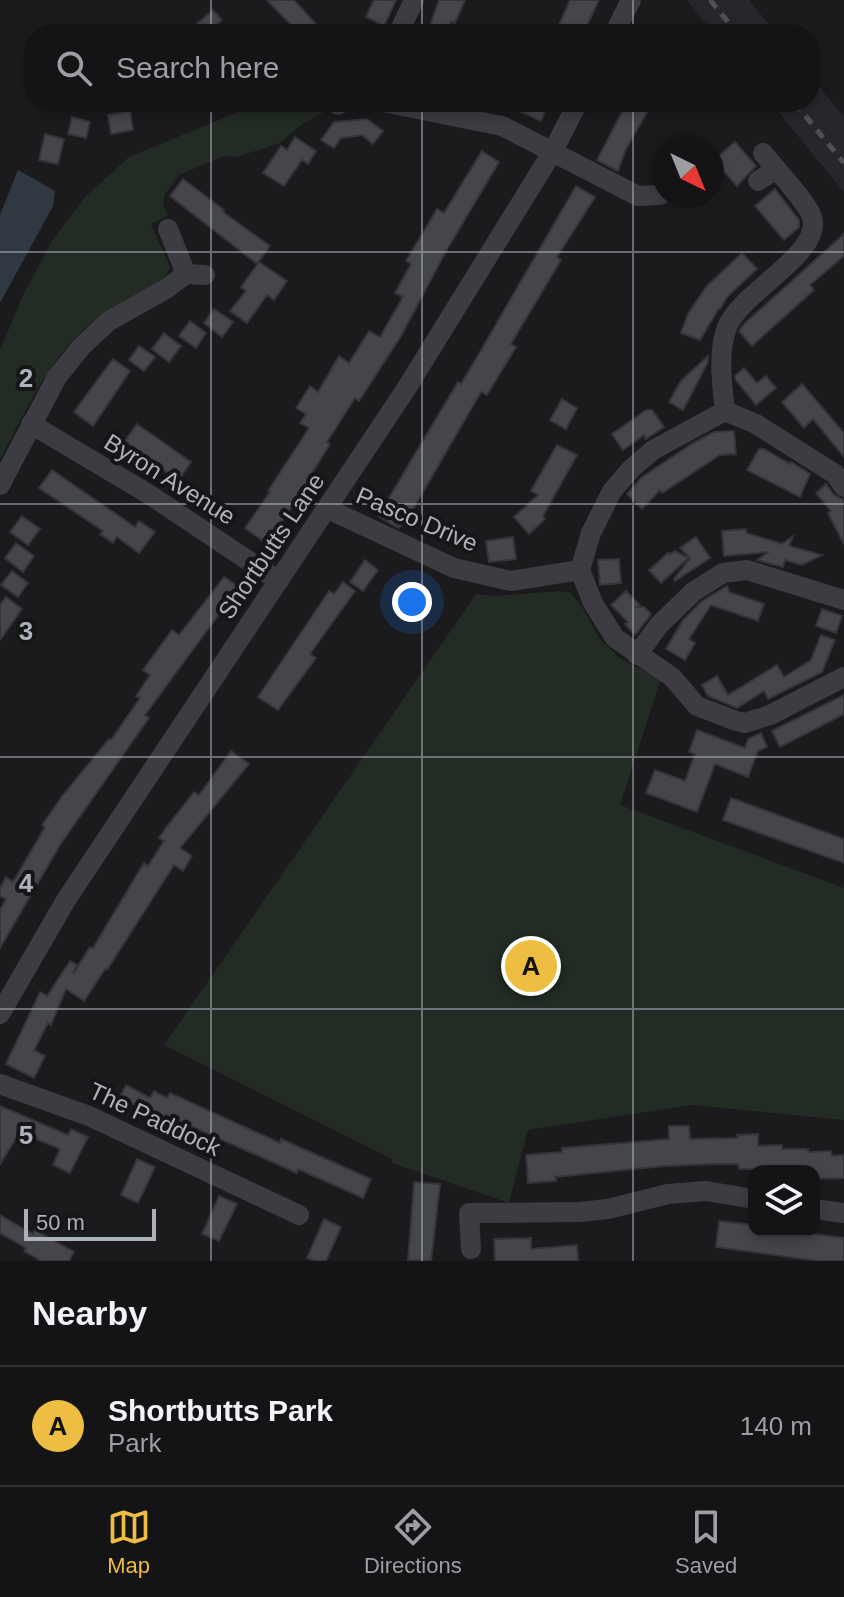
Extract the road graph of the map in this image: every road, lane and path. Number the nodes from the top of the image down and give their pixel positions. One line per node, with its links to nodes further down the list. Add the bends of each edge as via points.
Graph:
1 (414, 0): 3 (street)
2 (631, 0): 4 (street)
3 (403, 24)
4 (619, 24)
5 (433, 112): 7 (street, via 502,126)
6 (573, 112): 7 (street, Shortbutts Lane)
7 (553, 151): 9 (street, via 638,196); 15 (street, Shortbutts Lane)
8 (758, 181): 11 (street, via 769,161 811,213 813,233 800,253 730,320 723,345)
9 (652, 195)
10 (168, 229): 12 (street, via 196,275 109,321 57,377)
11 (725, 411): 14 (street, via 756,424 835,474); 16 (street, via 653,450 632,468 601,511)
12 (31, 424): 13 (street); 17 (street, Byron Avenue)
13 (0, 485)
14 (844, 487)
15 (328, 509): 16 (street, Pasco Drive, via 454,568 511,581); 17 (street, Shortbutts Lane)
16 (580, 570): 19 (street, via 615,638)
17 (279, 581): 21 (street, Shortbutts Lane, via 66,900)
18 (844, 600): 19 (street, via 747,570 723,573 693,592)
19 (637, 655): 20 (street, via 672,677 697,706 745,723)
20 (844, 677)
21 (0, 1014)
22 (0, 1084): 26 (street, The Paddock, via 89,1116)
23 (748, 1198): 27 (street, via 706,1191 668,1194 580,1212 470,1204)
24 (820, 1210): 25 (street)
25 (844, 1213)
26 (289, 1215)
27 (471, 1249)

